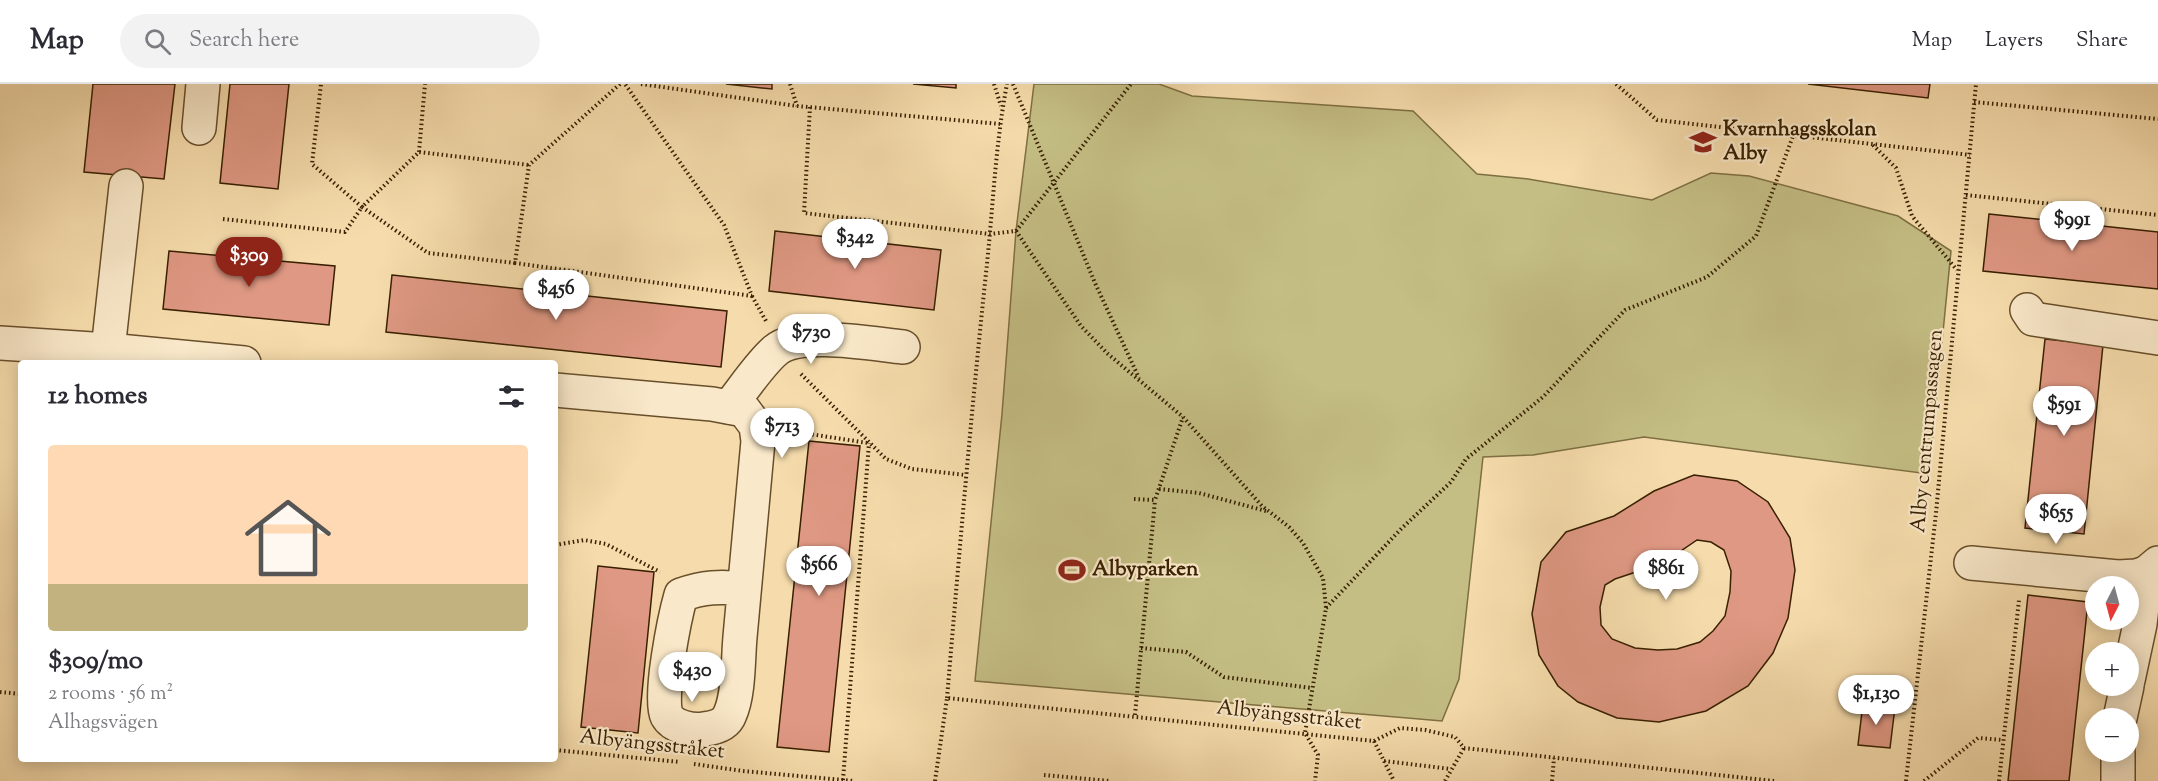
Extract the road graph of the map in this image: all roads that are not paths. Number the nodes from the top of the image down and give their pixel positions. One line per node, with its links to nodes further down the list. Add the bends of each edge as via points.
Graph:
1 (203, 84): 2 (street)
2 (199, 128)
3 (126, 186): 8 (street)
4 (2027, 310): 5 (street, via 2033,319)
5 (2158, 338)
6 (0, 343): 8 (street)
7 (903, 347): 11 (street, via 819,339 786,343)
8 (108, 350): 9 (street)
9 (213, 360)
10 (558, 390): 11 (street)
11 (720, 406): 14 (street, via 744,410 756,426 758,441)
12 (1971, 563): 13 (street, via 2118,577 2136,576)
13 (2152, 568): 15 (street)
14 (744, 589)
15 (2136, 642)
16 (2118, 762): 17 (street)
17 (2118, 781)

